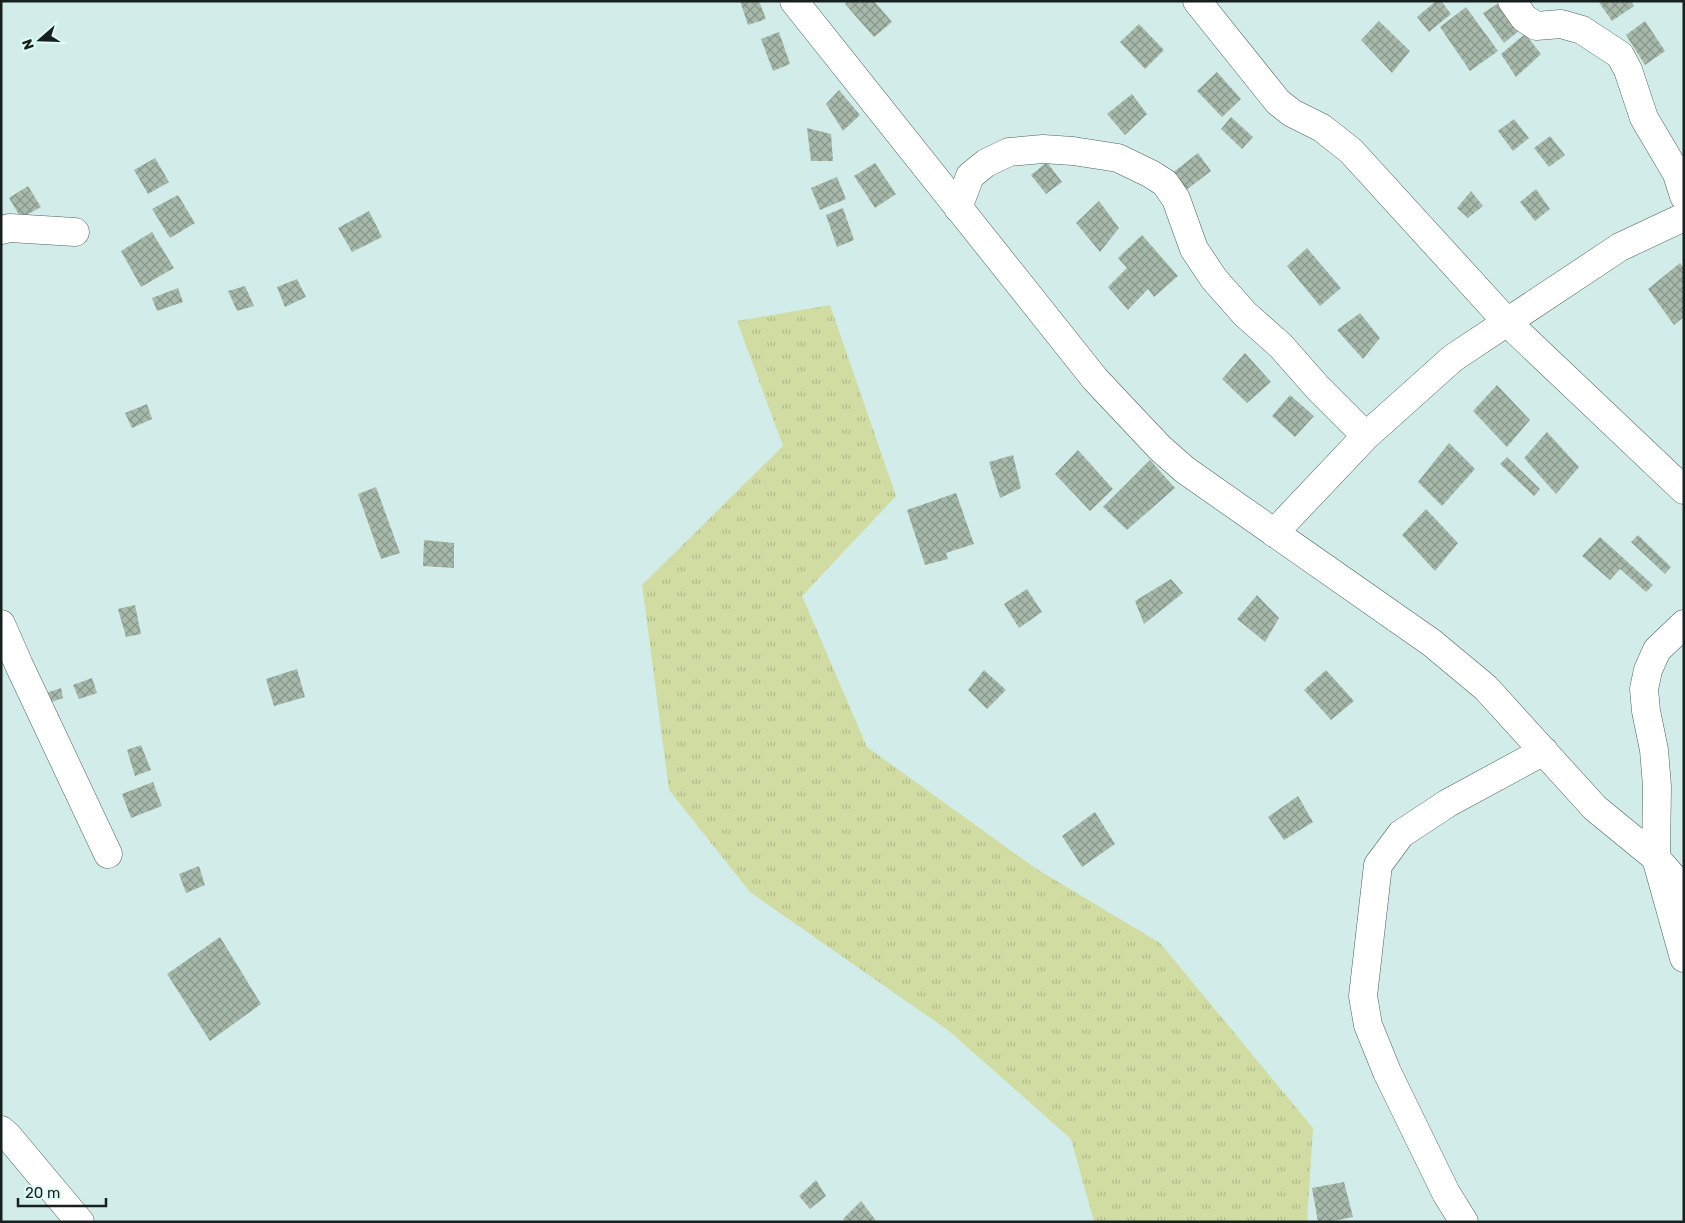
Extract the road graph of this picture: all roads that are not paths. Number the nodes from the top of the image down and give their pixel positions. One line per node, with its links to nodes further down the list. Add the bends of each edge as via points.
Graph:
1 (794, 1): 5 (street)
2 (1196, 1): 9 (street, via 1278,102 1322,128 1351,151)
3 (1512, 1): 4 (street, via 1524,18 1536,26 1561,24 1582,30 1620,55 1644,118 1677,174)
4 (1684, 196)
5 (958, 208): 10 (street, via 970,176 986,163 1009,152 1073,151 1118,158 1151,174 1165,183 1176,199 1194,249 1214,279); 12 (street, via 1095,379 1160,448)
6 (1684, 217): 9 (street, via 1620,247)
7 (1, 230): 8 (street)
8 (75, 232)
9 (1508, 323): 10 (street, via 1453,358); 11 (street)
10 (1366, 436): 12 (street)
11 (1684, 490)
12 (1274, 533): 15 (street, via 1432,643 1486,688)
13 (1, 624): 16 (street)
14 (1684, 624): 17 (street, via 1657,650 1644,689 1657,786)
15 (1544, 750): 17 (street, via 1595,808); 22 (street, via 1448,803 1401,834 1378,864 1363,996 1368,1025 1386,1072)
16 (108, 854)
17 (1656, 858): 18 (street); 19 (street)
18 (1684, 890)
19 (1684, 958)
20 (1, 1130): 21 (street)
21 (80, 1222)
22 (1464, 1222)

